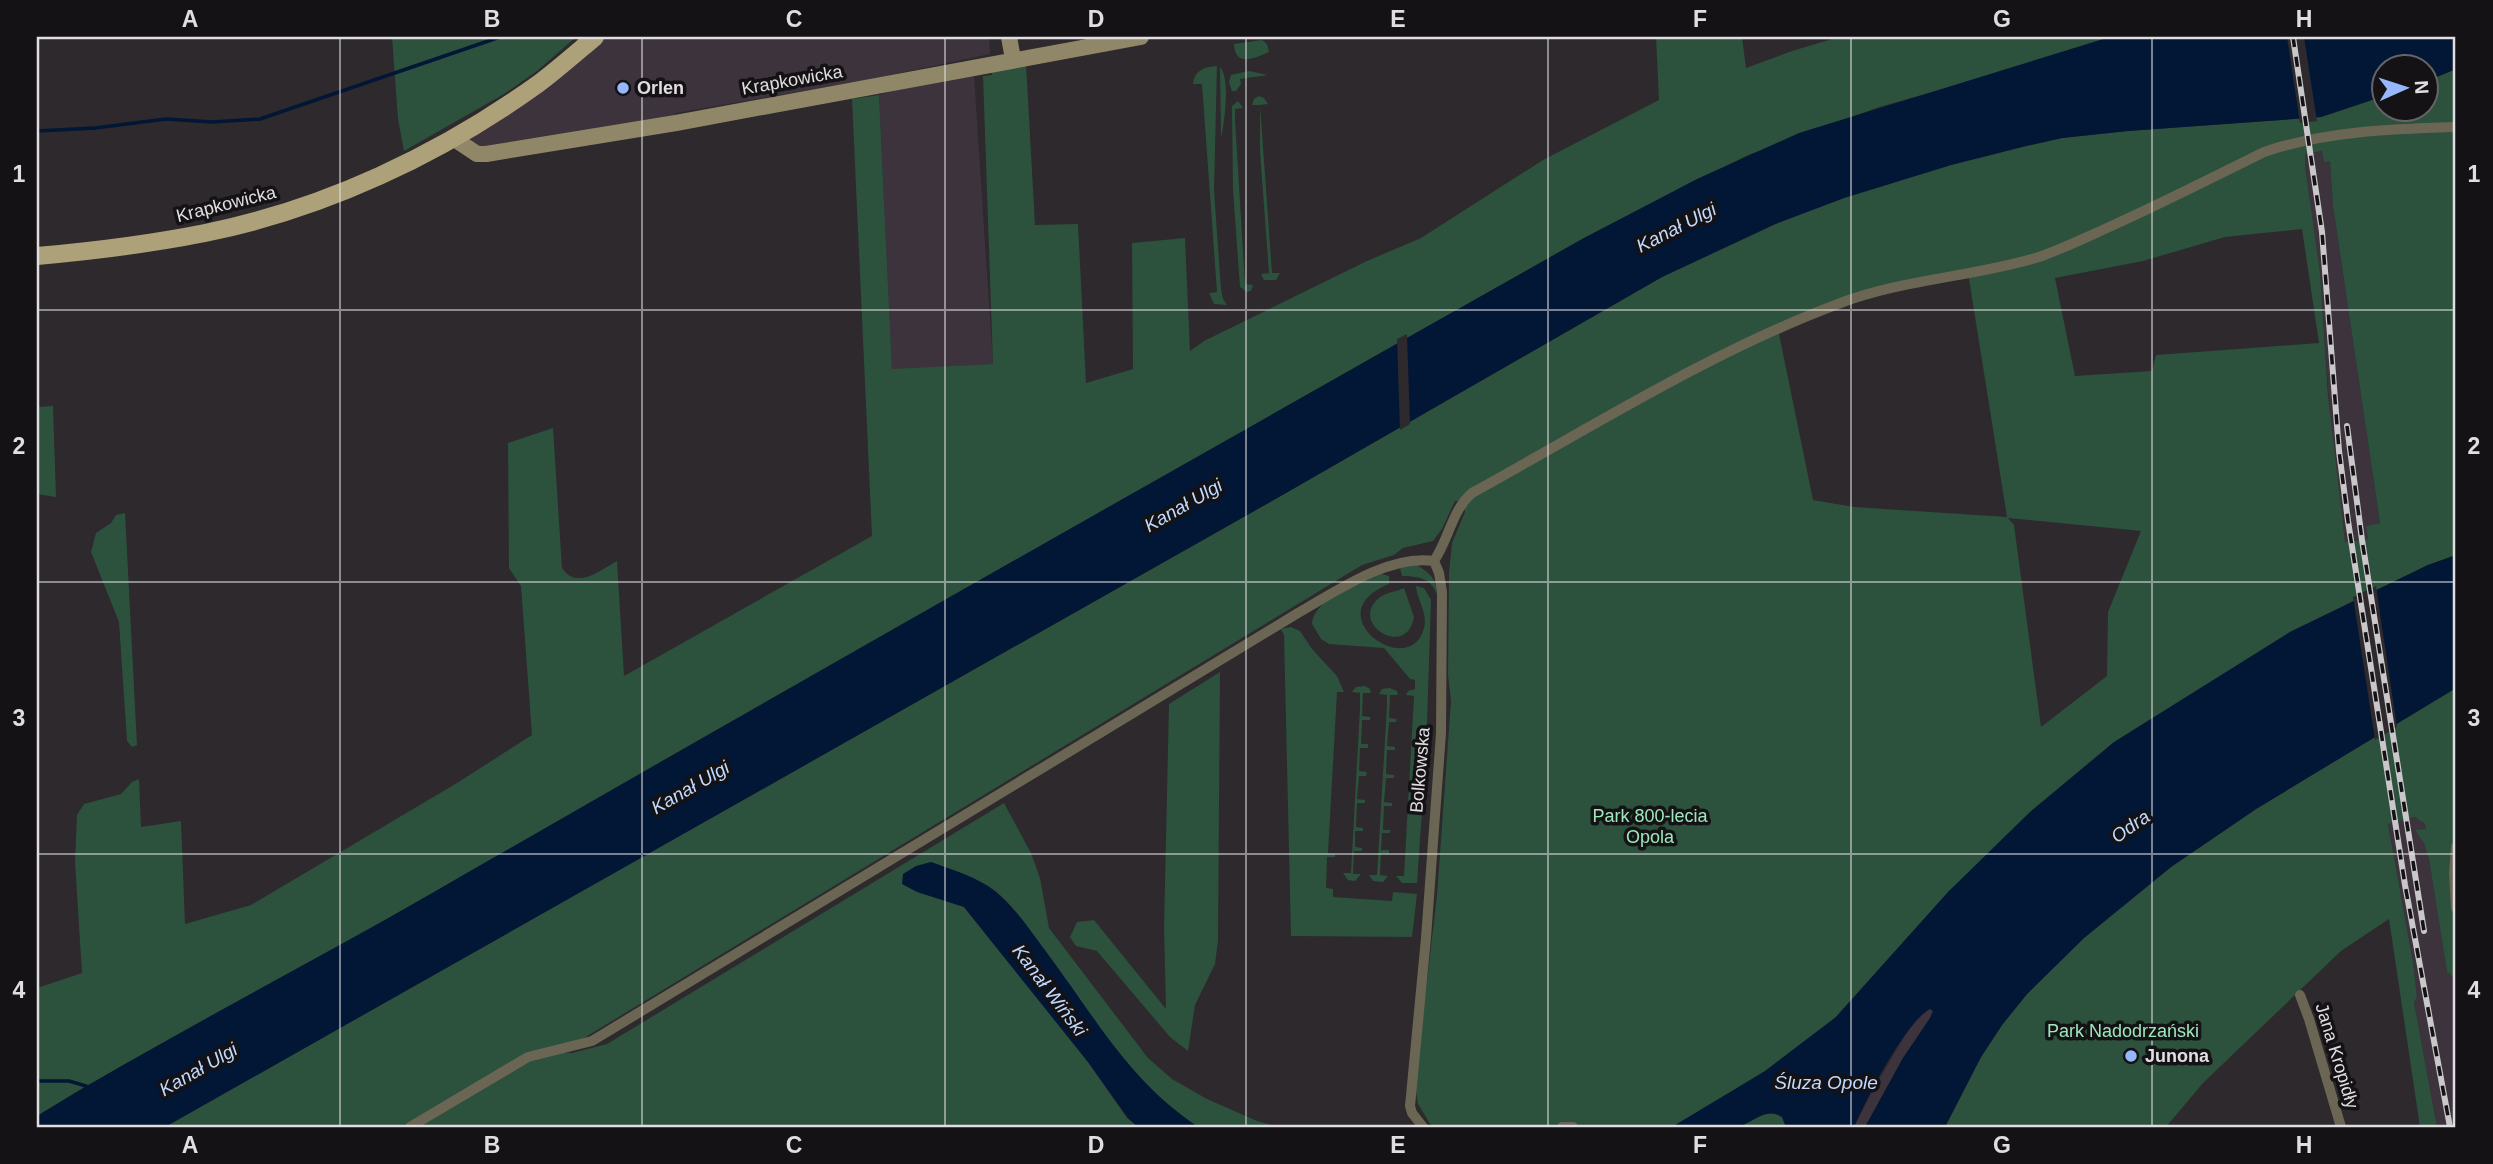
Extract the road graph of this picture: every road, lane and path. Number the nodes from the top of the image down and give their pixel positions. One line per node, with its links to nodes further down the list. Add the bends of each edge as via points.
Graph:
1 (595, 37): 6 (main road, Krapkowicka, via 539,83)
2 (1009, 37): 4 (street)
3 (1141, 37): 4 (street, Krapkowicka)
4 (1013, 59): 6 (street, Krapkowicka, via 486,154)
5 (2456, 127): 8 (street, via 2348,134 2284,145 2053,252 1839,303 1689,373 1472,493 1459,508)
6 (453, 138): 7 (main road, Krapkowicka, via 373,179 253,222 162,241)
7 (37, 256)
8 (1434, 561): 12 (street, via 1422,559 1371,573 1298,613 592,1041 528,1057); 13 (street, Bolkowska, via 1442,592 1441,733 1410,1106)
9 (2456, 847): 10 (street)
10 (2456, 908)
11 (2300, 995): 16 (street, Jana Kropidły)
12 (410, 1127)
13 (1423, 1127)
14 (1562, 1127): 15 (street)
15 (1573, 1127)
16 (2341, 1127)

